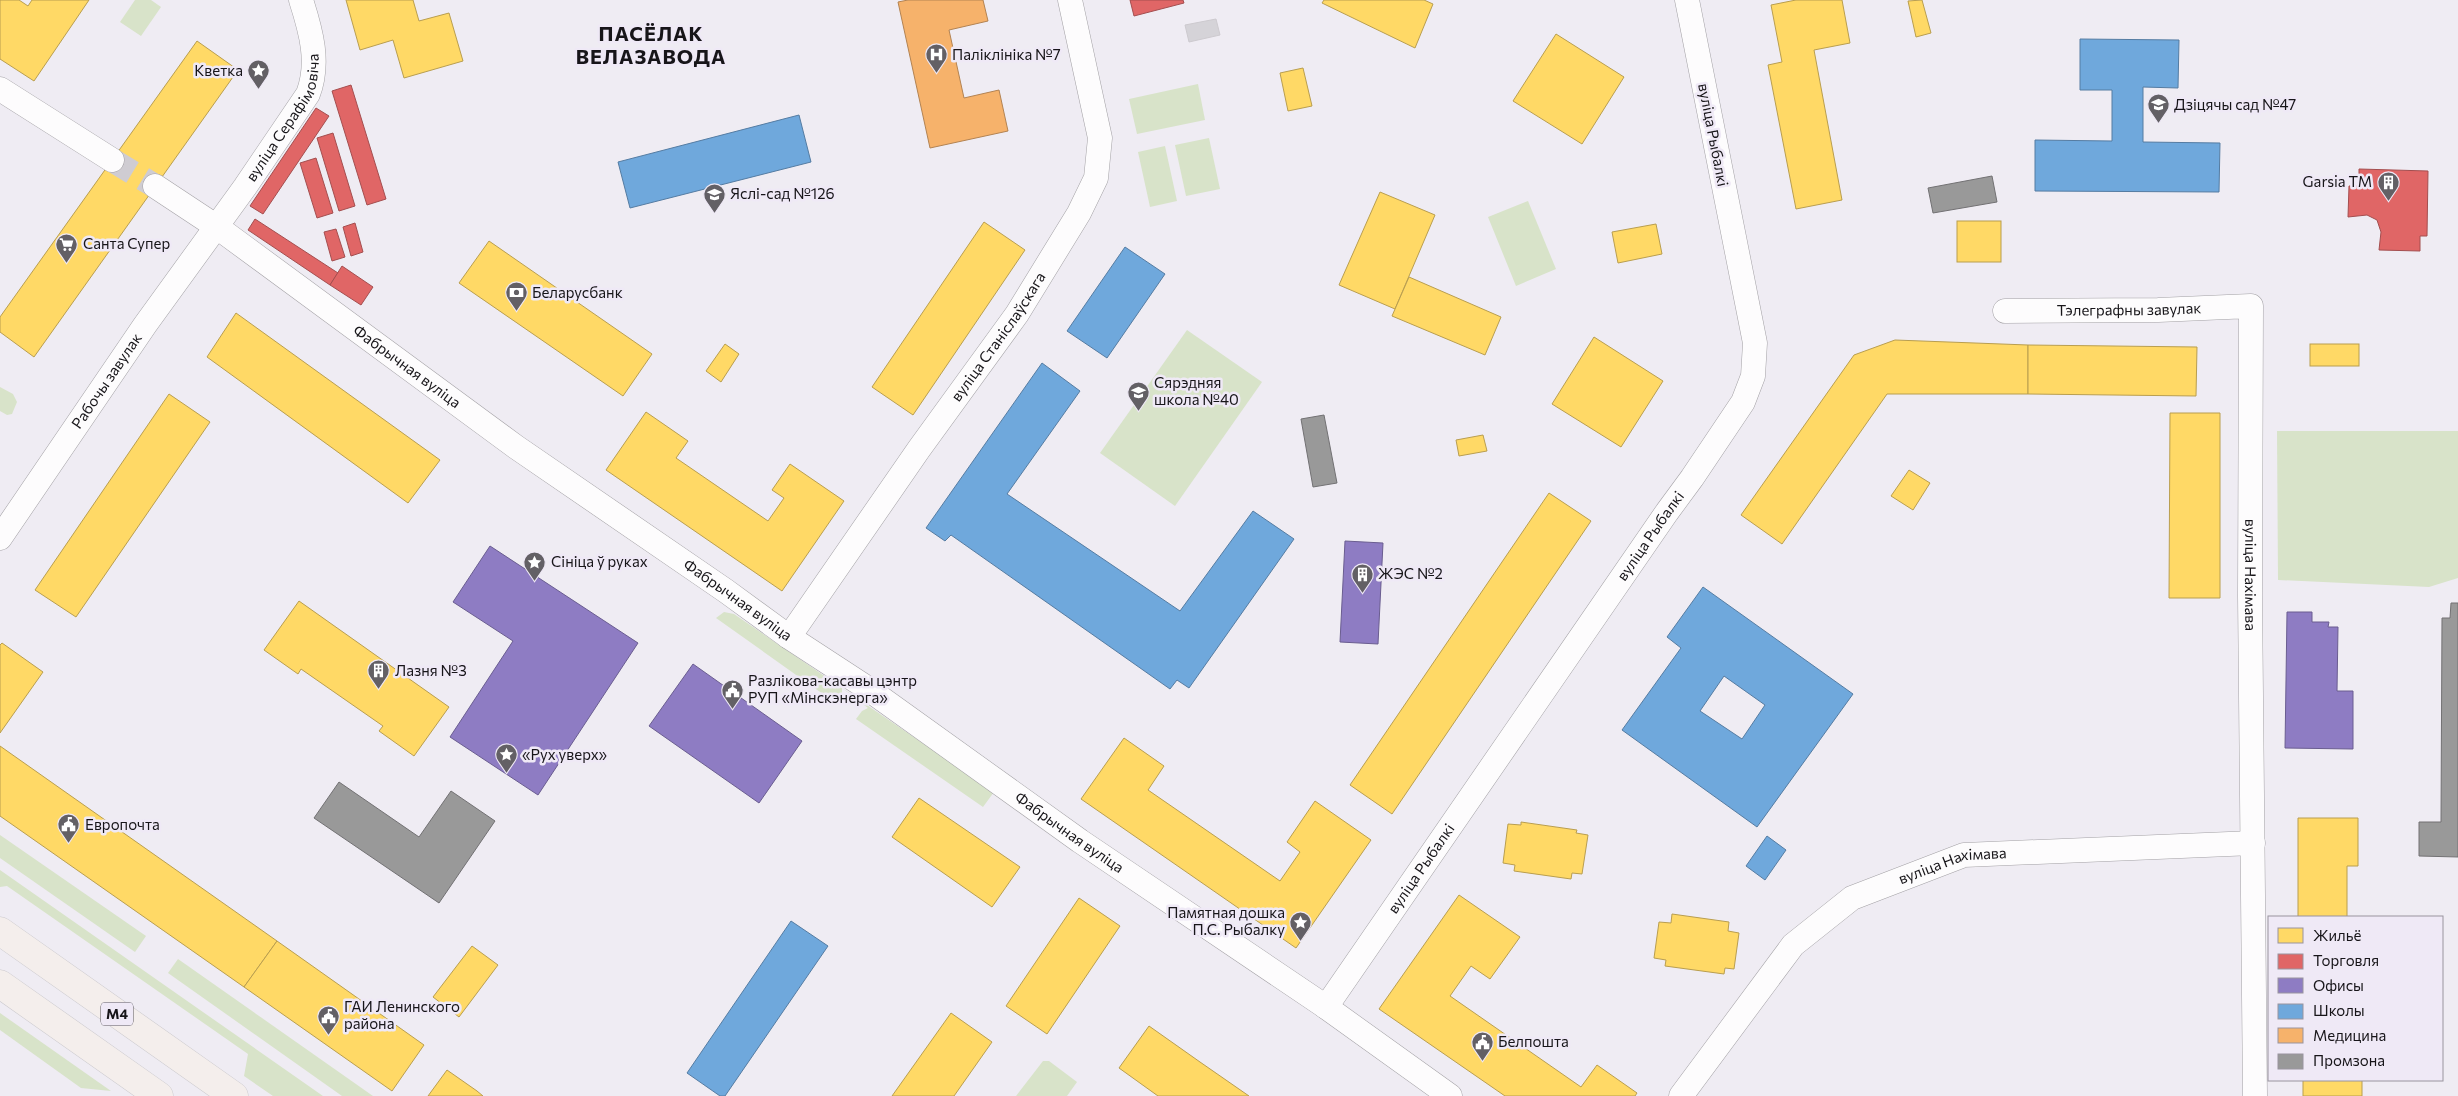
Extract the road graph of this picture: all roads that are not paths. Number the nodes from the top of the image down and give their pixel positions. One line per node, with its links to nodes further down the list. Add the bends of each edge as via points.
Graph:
1 (301, 0): 7 (street, вуліца Серафімовіча, via 314,50 314,78 308,94)
2 (1070, 0): 11 (street, вуліца Станіслаўскага, via 1100,138 1096,178 1079,213 1017,314)
3 (1687, 0): 15 (street, вуліца Рыбалкі, via 1755,343 1753,376 1743,402 1697,471)
4 (0, 89): 5 (street)
5 (112, 160)
6 (155, 186): 7 (street, Фабрычная вуліца)
7 (217, 227): 10 (street, Рабочы завулак); 11 (street, Фабрычная вуліца, via 516,447)
8 (2252, 306): 9 (street, Тэлеграфны завулак); 12 (street, вуліца Нахімава, via 2250,596)
9 (2005, 311)
10 (0, 538)
11 (789, 637): 15 (street, Фабрычная вуліца, via 864,686 1080,841)
12 (2253, 843): 19 (street, вуліца Нахімава, via 1964,855 1852,898 1793,945); 20 (street, вуліца Нахімава)
13 (0, 931): 17 (main road, М4)
14 (0, 984): 16 (main road)
15 (1326, 1007): 18 (street, Фабрычная вуліца)
16 (159, 1096)
17 (234, 1096)
18 (1450, 1096)
19 (1680, 1096)
20 (2255, 1096)

